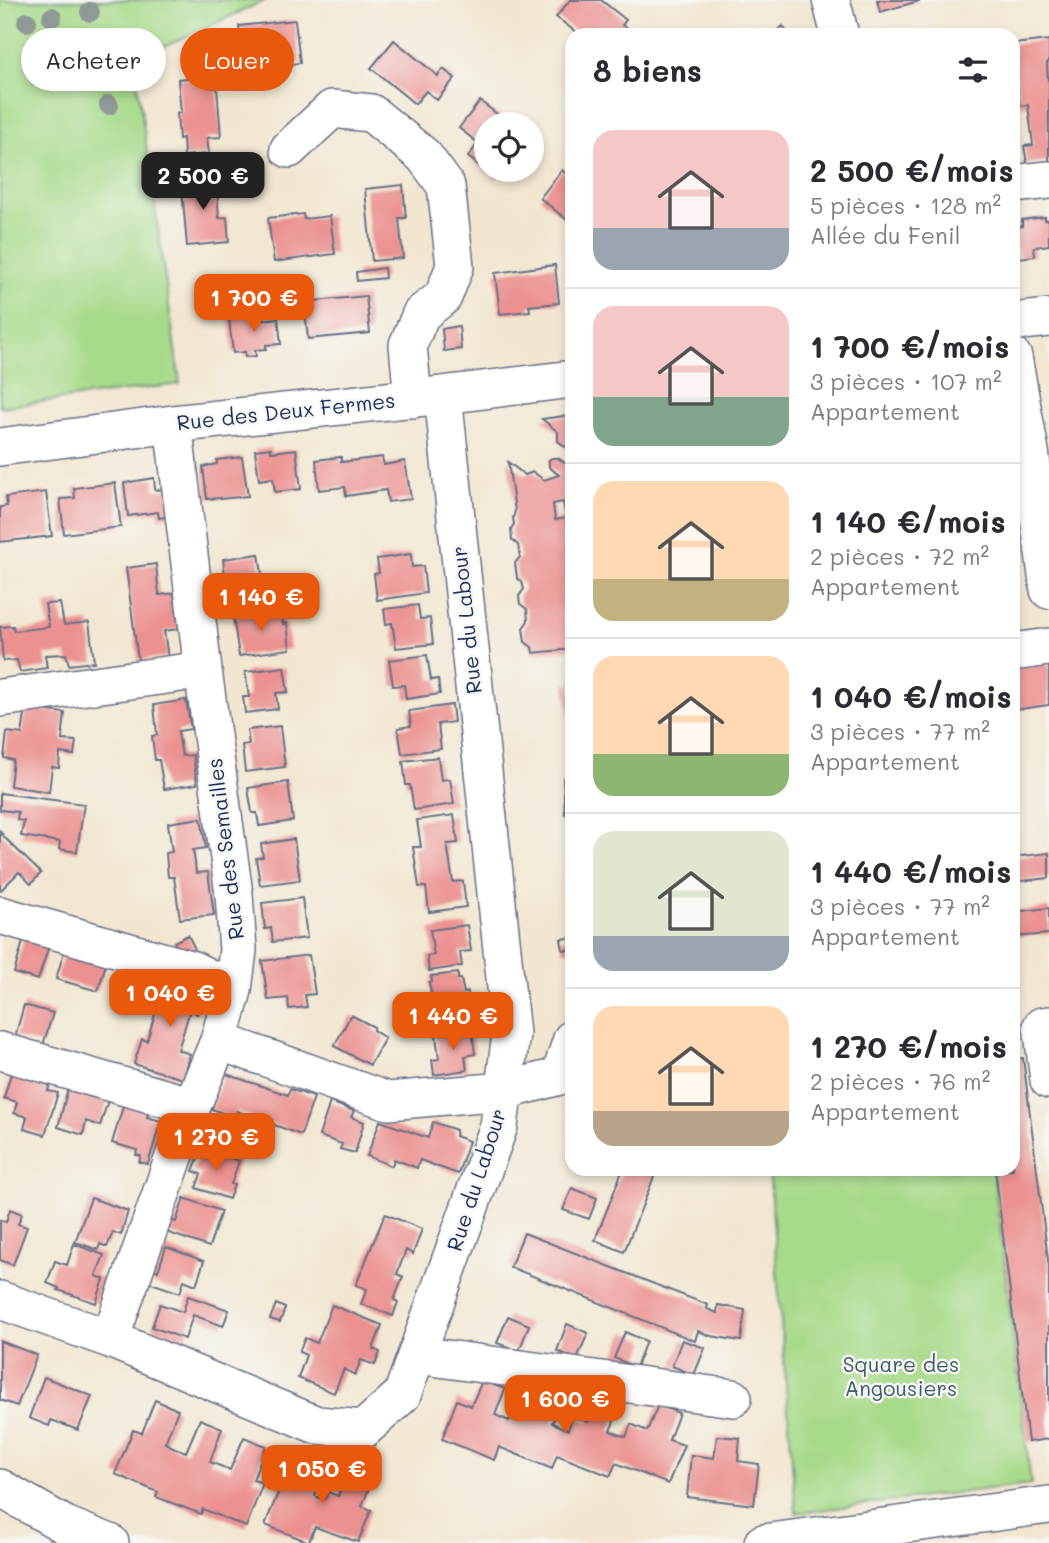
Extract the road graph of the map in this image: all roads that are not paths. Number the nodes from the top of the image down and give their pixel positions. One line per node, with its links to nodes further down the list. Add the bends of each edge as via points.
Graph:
1 (831, 0): 2 (street)
2 (838, 28)
3 (289, 149): 11 (street, Rue du Labour, via 332,109 371,113 424,156 446,186 455,266 443,297 421,314 408,345)
4 (1049, 180): 5 (street)
5 (1020, 183)
6 (1049, 318): 7 (street)
7 (1020, 321)
8 (1020, 376): 10 (street)
9 (565, 380): 11 (street, Rue des Deux Fermes)
10 (1027, 396): 14 (street)
11 (428, 397): 12 (street, Rue des Deux Fermes); 26 (street, Rue du Labour, via 511,1034)
12 (173, 424): 13 (street, Rue des Deux Fermes); 17 (street, Rue des Semailles)
13 (0, 447)
14 (1049, 590)
15 (1049, 647): 16 (street)
16 (1020, 651)
17 (203, 670): 18 (street); 20 (street, Rue des Semailles, via 234,894 238,950)
18 (0, 698)
19 (0, 915): 20 (street, via 193,970)
20 (233, 990): 22 (street, Rue des Semailles)
21 (1046, 1025): 25 (street)
22 (219, 1041): 26 (street, via 388,1101); 27 (street, Rue des Semailles)
23 (0, 1051): 27 (street)
24 (565, 1061): 26 (street, via 560,1076)
25 (1049, 1080)
26 (504, 1091): 30 (street, Rue du Labour, via 499,1126)
27 (192, 1106): 29 (street, Rue des Semailles)
28 (0, 1300): 29 (street, Rue du Labour)
29 (110, 1339): 30 (street, Rue du Labour, via 317,1425 364,1429 402,1395)
30 (417, 1355): 31 (street)
31 (733, 1398)
32 (0, 1488): 34 (street, via 65,1525)
33 (1049, 1505): 35 (street)
34 (110, 1543)
35 (763, 1543)

